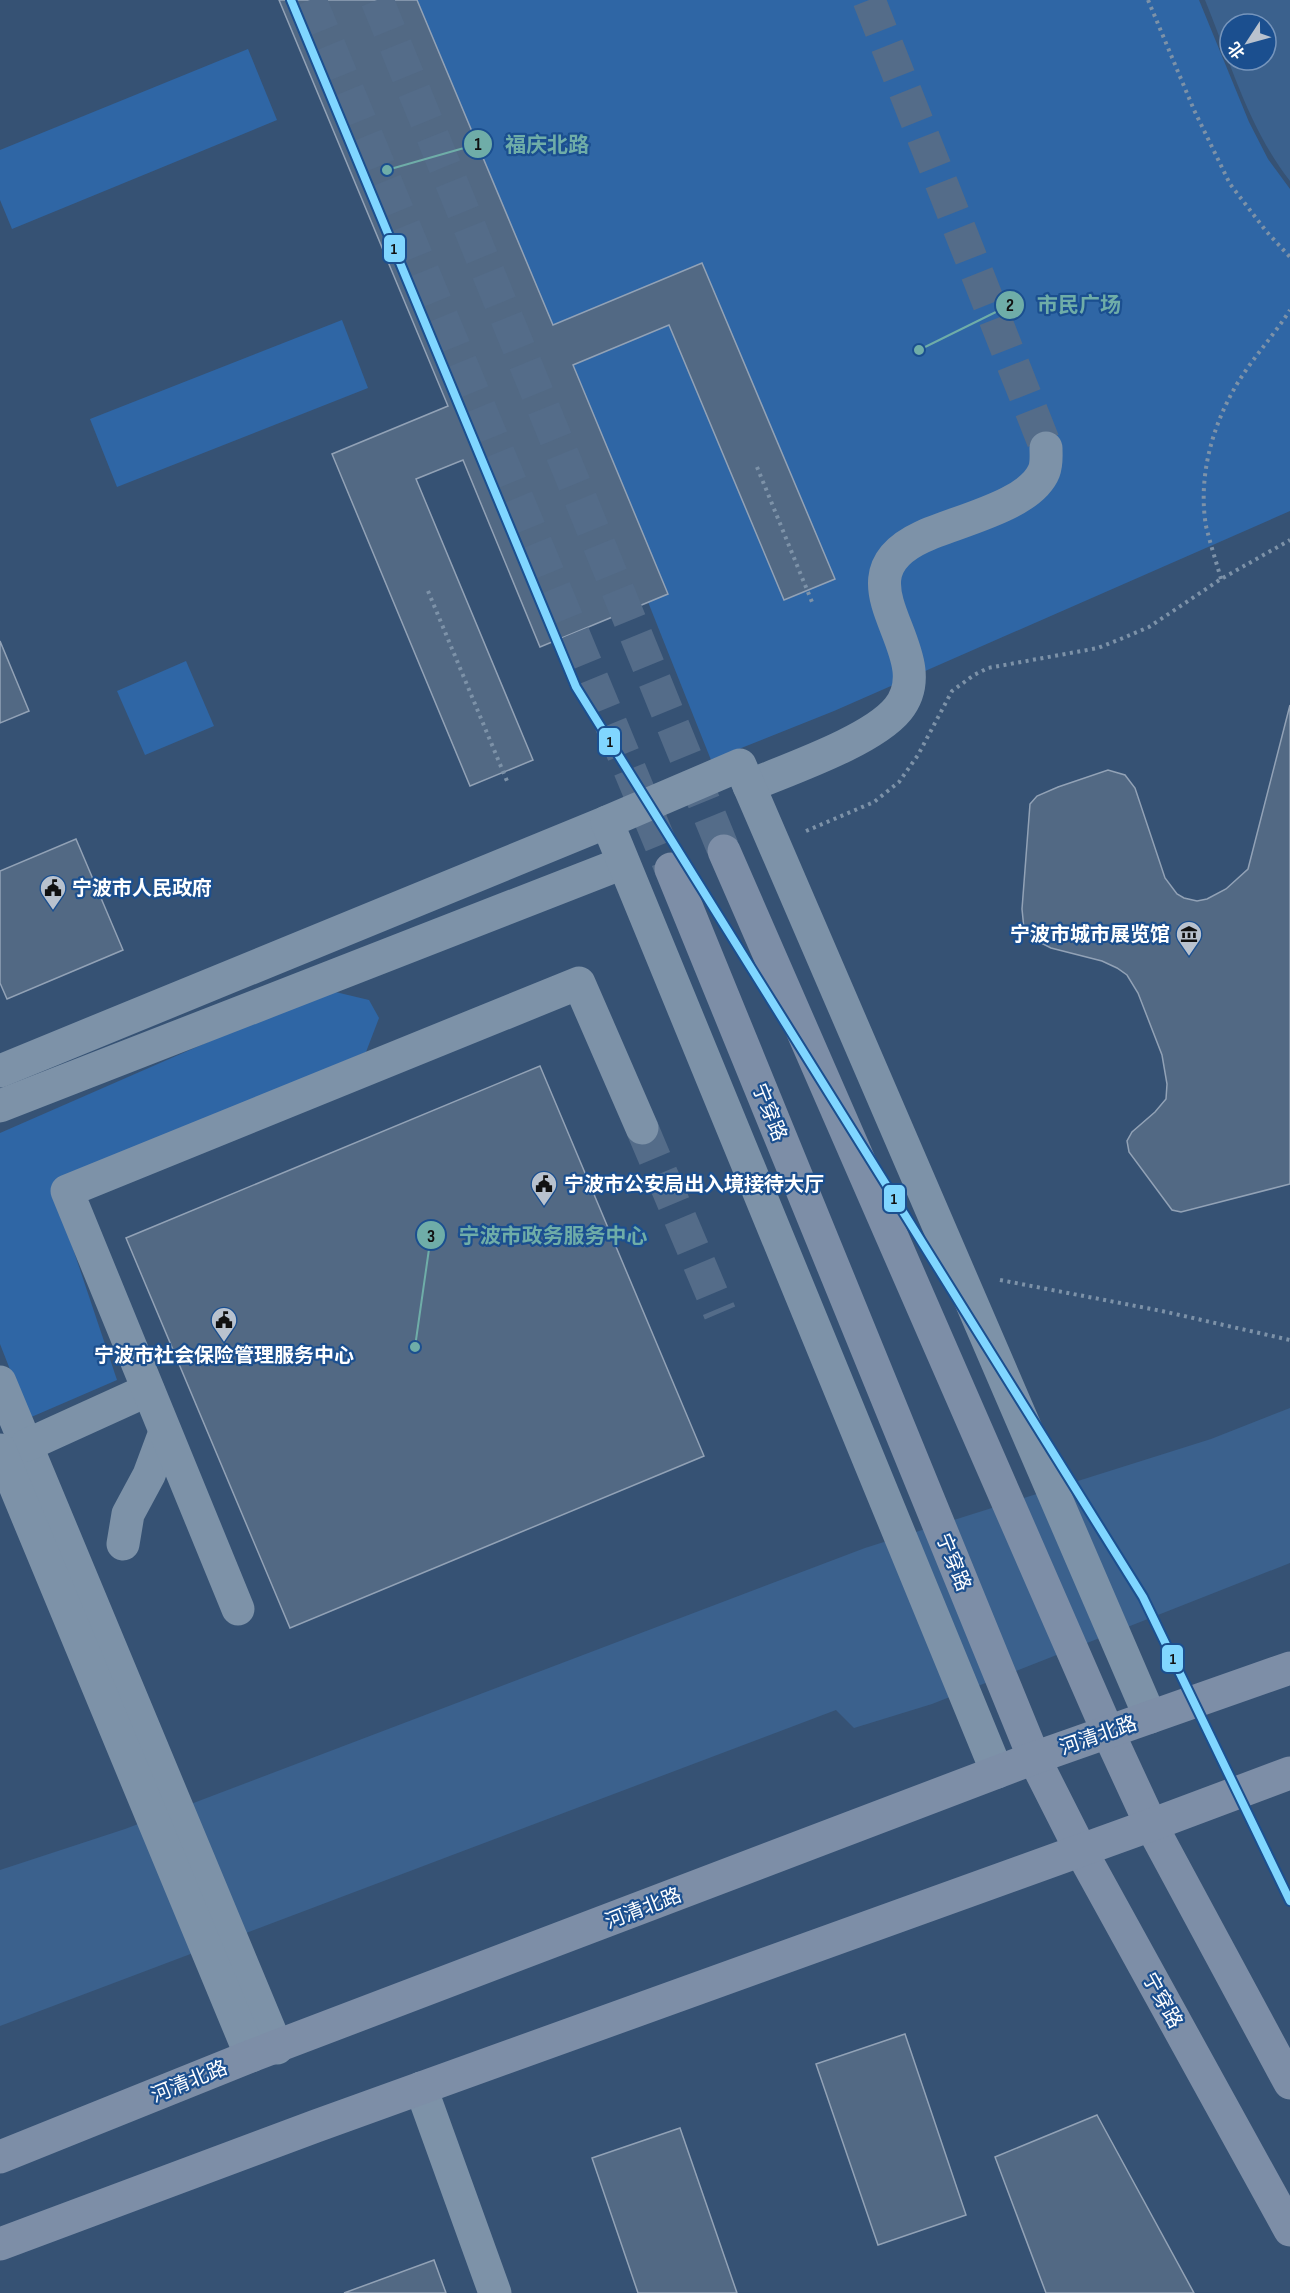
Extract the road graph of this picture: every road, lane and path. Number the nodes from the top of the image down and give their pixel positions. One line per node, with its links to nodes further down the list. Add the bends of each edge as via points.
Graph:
1 (1148, 0): 2 (path, via 1230,184)
2 (1290, 257)
3 (1290, 310): 7 (path, via 1224,408 1209,453 1206,524)
4 (1046, 448): 11 (street, via 1044,471 1029,492 923,536 904,546 891,561 883,583 885,596 910,669 908,689 900,707 885,722 854,741)
5 (757, 466): 9 (path)
6 (1290, 540): 7 (path)
7 (1221, 579): 13 (path, via 1149,627 1098,648 988,668 974,675 952,691 899,782 874,802)
8 (428, 591): 10 (path)
9 (812, 602)
10 (507, 781)
11 (749, 786): 12 (street, via 740,765); 13 (street)
12 (607, 822): 15 (street); 17 (street)
13 (774, 844): 20 (street)
14 (724, 851): 30 (main road)
15 (623, 863): 18 (street); 32 (street)
16 (671, 869): 31 (main road, 宁穿路)
17 (0, 1071)
18 (0, 1106)
19 (642, 1128): 23 (street, via 579,983 67,1191)
20 (958, 1271): 21 (path); 29 (street)
21 (1290, 1340)
22 (0, 1382): 25 (street)
23 (148, 1390): 24 (street); 25 (street)
24 (165, 1432): 26 (street, via 128,1514); 27 (street)
25 (14, 1447): 36 (street)
26 (123, 1544)
27 (238, 1609)
28 (1290, 1668): 29 (main road, 河清北路)
29 (1150, 1717): 30 (main road, 河清北路)
30 (1108, 1732): 31 (main road, 河清北路); 34 (main road)
31 (1034, 1758): 32 (main road, 河清北路); 35 (main road, 宁穿路)
32 (997, 1772): 36 (main road, 河清北路)
33 (1290, 1773): 34 (main road)
34 (1150, 1825): 35 (main road); 37 (main road)
35 (1080, 1849): 38 (main road); 40 (main road, 宁穿路)
36 (264, 2052): 39 (main road, 河清北路)
37 (1290, 2083)
38 (421, 2088): 41 (main road); 42 (street)
39 (0, 2157)
40 (1290, 2230)
41 (0, 2244)
42 (495, 2293)

